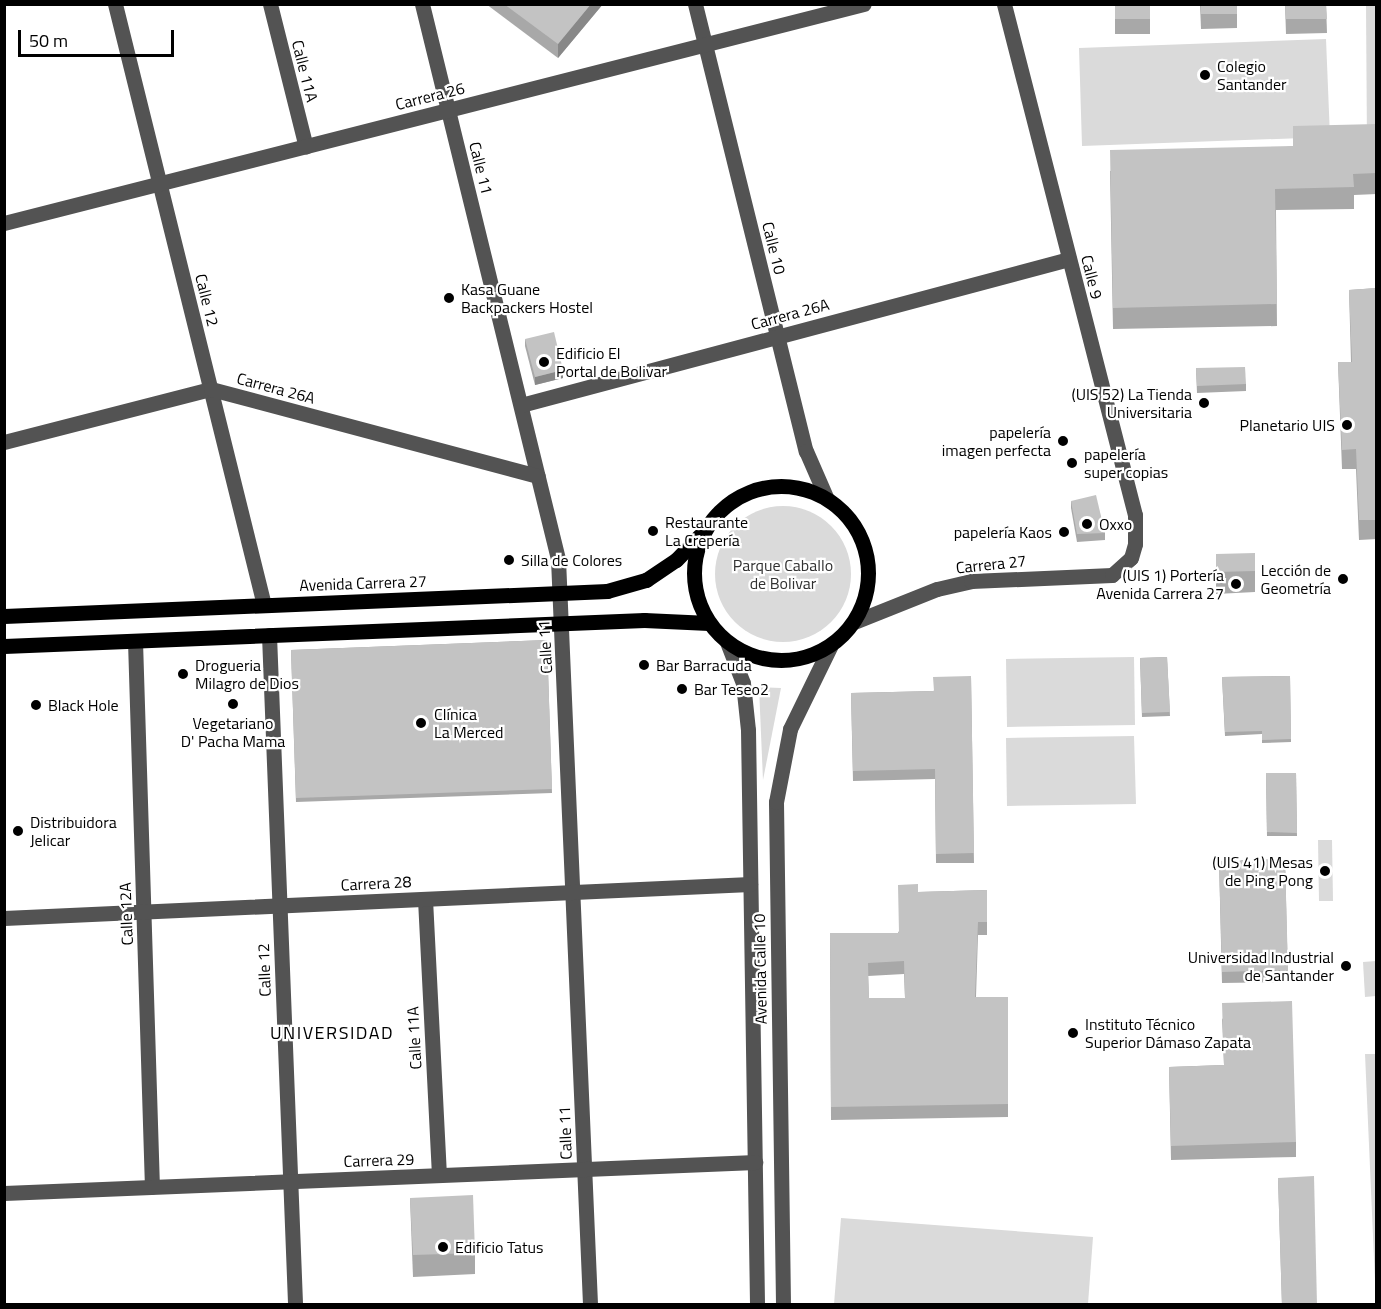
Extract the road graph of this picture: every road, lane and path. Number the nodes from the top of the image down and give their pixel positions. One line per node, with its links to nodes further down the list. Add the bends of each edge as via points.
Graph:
1 (115, 4): 11 (street, Calle 12)
2 (270, 4): 10 (street, Calle 11A)
3 (422, 4): 9 (street, Calle 11)
4 (695, 4): 8 (street, Calle 10)
5 (864, 4): 7 (street, Carrera 26)
6 (1004, 4): 13 (street, Calle 9)
7 (845, 7): 8 (street, Carrera 26)
8 (705, 45): 9 (street, Carrera 26); 14 (street, Calle 10)
9 (448, 110): 10 (street, Carrera 26); 16 (street, Calle 11)
10 (306, 147): 11 (street, Carrera 26)
11 (160, 184): 12 (street, Carrera 26); 15 (street, Calle 12)
12 (4, 223)
13 (1069, 259): 14 (street, Carrera 26A); 21 (street, Calle 9, via 1135,515 1137,530)
14 (777, 336): 16 (street, Carrera 26A); 19 (street, Calle 10, via 806,451)
15 (211, 390): 17 (street, Carrera 26A); 18 (street, Carrera 26A); 23 (street, Calle 12)
16 (521, 405): 18 (street, Calle 11)
17 (4, 442)
18 (538, 476): 22 (street, Calle 11, via 558,559)
19 (826, 497): 20 (main road, via 790,486 758,488 736,497); 25 (main road, via 857,529 867,554 868,581)
20 (703, 532): 22 (main road, Avenida Carrera 27, via 646,580 627,588); 27 (main road, via 695,555 694,579 698,602)
21 (1131, 558): 25 (street, Carrera 27, via 1112,575 956,584)
22 (560, 593): 23 (main road, Avenida Carrera 27); 26 (street, Calle 11)
23 (264, 605): 24 (main road, Avenida Carrera 27)
24 (4, 616)
25 (854, 622): 31 (main road)
26 (561, 623): 27 (main road); 28 (main road); 34 (street, Calle 11)
27 (709, 623): 30 (main road)
28 (269, 635): 29 (main road); 36 (street, Calle 12)
29 (135, 641): 32 (main road); 37 (street, Calle 12A)
30 (727, 642): 31 (main road, via 751,655 778,661 806,657); 33 (street, Avenida Calle 10, via 739,666 746,705)
31 (831, 645): 48 (street, Avenida Calle 10, via 790,729 776,802)
32 (4, 646)
33 (750, 884): 34 (street, Carrera 28); 39 (street, Avenida Calle 10)
34 (573, 892): 35 (street, Carrera 28); 40 (street, Calle 11)
35 (425, 899): 36 (street, Carrera 28); 41 (street, Calle 11A)
36 (280, 905): 37 (street, Carrera 28); 42 (street, Calle 12)
37 (144, 911): 38 (street, Carrera 28); 43 (street, Calle 12A)
38 (4, 918)
39 (755, 1162): 40 (street, Carrera 29); 47 (street, Avenida Calle 10)
40 (585, 1169): 41 (street, Carrera 29); 46 (street, Calle 11)
41 (439, 1175): 42 (street, Carrera 29)
42 (290, 1181): 43 (street, Carrera 29); 45 (street, Calle 12)
43 (152, 1187): 44 (street, Carrera 29)
44 (4, 1193)
45 (295, 1305)
46 (590, 1305)
47 (757, 1305)
48 (783, 1305)

